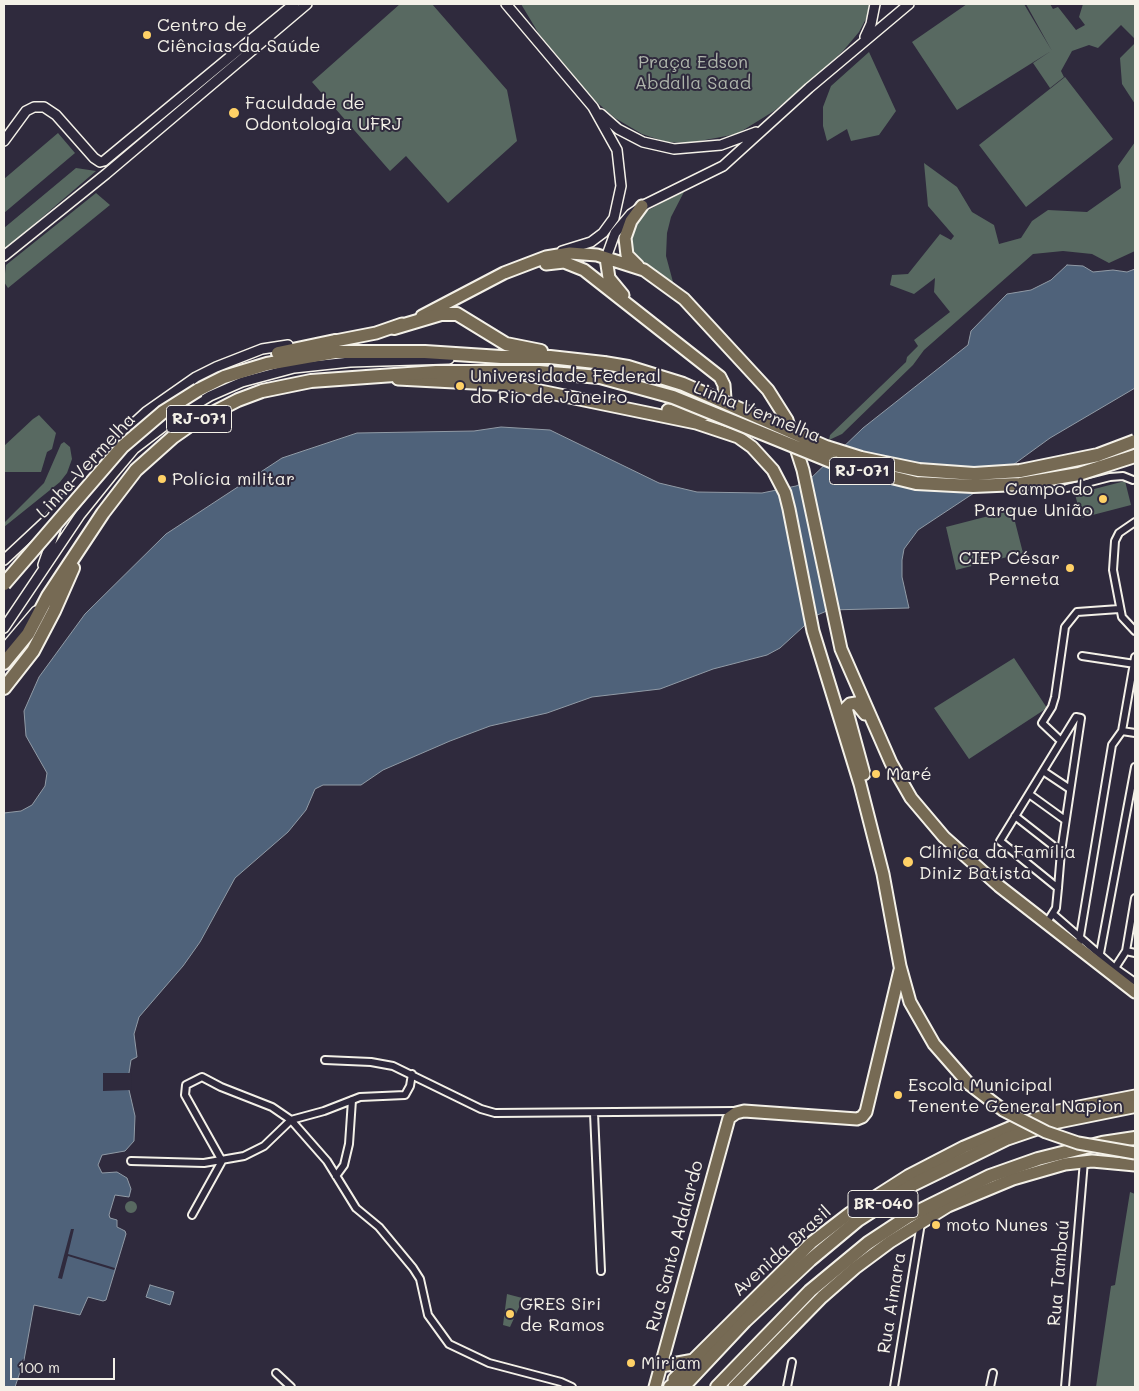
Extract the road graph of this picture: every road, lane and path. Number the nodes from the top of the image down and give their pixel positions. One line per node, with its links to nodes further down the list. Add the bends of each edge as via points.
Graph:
1 (294, 4): 11 (street, via 100,162 56,115 44,107 26,111)
2 (307, 4): 13 (street)
3 (506, 4): 7 (street)
4 (515, 4): 7 (street)
5 (875, 4): 8 (street, via 871,24)
6 (909, 4): 8 (street)
7 (520, 20): 9 (street)
8 (862, 42): 10 (street)
9 (592, 107): 10 (street, via 629,135 643,142 674,148 721,145); 14 (street, via 617,150 621,186 617,210 608,226 591,242)
10 (761, 131): 12 (street, via 723,166)
11 (4, 141)
12 (642, 206): 15 (street, via 620,226); 17 (highway, via 628,226 625,245 629,258)
13 (4, 256)
14 (546, 257): 15 (highway, via 578,253); 16 (highway)
15 (606, 258): 17 (highway); 18 (highway, via 611,282)
16 (514, 269): 18 (highway, via 557,262 571,264 584,270); 19 (highway)
17 (644, 270): 47 (highway, via 684,299 768,390 786,420 803,470 844,659)
18 (653, 324): 25 (highway, via 720,378 723,404 717,412 705,416)
19 (394, 328): 20 (highway); 22 (highway, via 442,314 457,314 506,344)
20 (335, 341): 24 (highway, via 242,363); 30 (street, via 262,349 196,377 128,426)
21 (501, 357): 22 (highway, Linha Vermelha / RJ-071); 24 (highway, Linha Vermelha / RJ-071, via 425,352 335,352 267,364 238,372); 34 (street, Linha Vermelha, via 350,362 294,368 257,377 210,396 134,449 80,516)
22 (575, 359): 26 (highway, Linha Vermelha / RJ-071, bridge, via 628,368 683,384 826,447 919,470 974,474 1020,471 1091,457)
23 (361, 377): 25 (highway, Linha Vermelha, via 496,383); 27 (highway, Linha Vermelha / RJ-071, bridge, via 436,372 539,372 600,377 673,397 838,464 916,483 1020,484 1079,474); 32 (highway, Linha Vermelha / RJ-071, via 311,381 262,391 193,423 172,437 136,470)
24 (200, 389): 35 (highway, Linha Vermelha / RJ-071, bridge, via 163,412 122,447)
25 (621, 407): 55 (highway, via 718,429 738,437 773,470 785,493 814,631)
26 (1135, 441)
27 (1135, 456)
28 (1134, 481): 29 (street, via 1123,476 1110,477)
29 (1067, 488)
30 (72, 490): 33 (street, via 48,519); 34 (street)
31 (1135, 522): 37 (street, via 1122,529 1115,541 1113,570)
32 (84, 541): 36 (highway, Linha Vermelha / RJ-071); 44 (highway, via 41,637)
33 (4, 560)
34 (37, 582): 38 (street)
35 (4, 584)
36 (48, 596): 40 (street); 43 (highway, Linha Vermelha / RJ-071, via 28,634)
37 (1119, 609): 39 (street, via 1125,623); 48 (street, via 1077,612 1065,627 1055,697 1042,723)
38 (4, 628)
39 (1135, 631)
40 (4, 649)
41 (1082, 656): 42 (street)
42 (1135, 661): 45 (street)
43 (4, 663)
44 (4, 688)
45 (1122, 731): 46 (street); 61 (street, via 1112,745)
46 (1135, 733)
47 (880, 736): 55 (highway, via 859,706 848,705 846,712 871,800); 60 (highway, via 900,782 933,825 978,868)
48 (1061, 741): 50 (street); 51 (street, via 1076,717 1081,718)
49 (1135, 767): 64 (street)
50 (1043, 772): 51 (street); 52 (street)
51 (1070, 789): 54 (street)
52 (1029, 794): 53 (street); 54 (street)
53 (1015, 816): 56 (street); 57 (street, via 1000,841)
54 (1066, 820): 56 (street)
55 (870, 822): 65 (highway)
56 (1061, 852): 57 (street)
57 (1058, 888): 59 (street)
58 (1135, 898): 62 (street)
59 (1054, 914): 60 (street); 61 (street)
60 (1046, 924): 61 (highway)
61 (1079, 944): 64 (highway)
62 (1126, 951): 63 (street); 66 (street)
63 (1135, 953)
64 (1098, 960): 66 (street); 67 (highway)
65 (900, 968): 75 (highway, via 866,1112 857,1119); 78 (highway, bridge, via 910,1002 922,1026 969,1084 1003,1110 1046,1132 1078,1143)
66 (1115, 968): 67 (street)
67 (1135, 990)
68 (325, 1060): 69 (street, via 384,1063)
69 (412, 1074): 71 (street, via 405,1095); 74 (street, via 472,1105 495,1113)
70 (1135, 1096): 88 (highway, Avenida Brasil, via 1058,1111 1014,1126 908,1176 810,1243)
71 (352, 1100): 76 (street, via 324,1112); 83 (street, via 349,1144 344,1165)
72 (1135, 1106): 87 (highway, Avenida Brasil / BR-040, via 1056,1122 1006,1139 914,1184 836,1238)
73 (719, 1111): 74 (street); 75 (street); 75 (street)
74 (594, 1113): 86 (street)
75 (733, 1116): 90 (highway, Rua Santo Adalardo)
76 (291, 1120): 79 (street, via 258,1150); 79 (street, via 272,1107 221,1087 208,1078 191,1080 186,1085 185,1095); 83 (street, via 327,1160)
77 (1135, 1138): 99 (highway, BR-040, via 1038,1159 983,1179 909,1216 868,1243 810,1291)
78 (1135, 1153)
79 (222, 1161): 81 (street); 84 (street)
80 (1084, 1161): 82 (highway); 85 (highway, via 1041,1170 986,1190 948,1206); 104 (street, Rua Tambaú)
81 (131, 1162)
82 (1135, 1167)
83 (336, 1176): 94 (street, via 356,1208 379,1227 413,1268 420,1279 428,1314 449,1344 489,1363)
84 (192, 1215)
85 (921, 1223): 100 (highway, via 854,1268); 102 (street, Rua Aimara)
86 (601, 1271)
87 (720, 1347): 97 (highway); 98 (highway, Avenida Brasil / BR-040)
88 (694, 1360): 90 (highway); 96 (highway, Avenida Brasil)
89 (792, 1362): 101 (street)
90 (661, 1366): 95 (highway, Rua Santo Adalardo)
91 (276, 1373): 93 (street)
92 (993, 1373): 103 (street)
93 (291, 1387)
94 (572, 1387)
95 (655, 1387)
96 (666, 1387)
97 (670, 1387)
98 (682, 1387)
99 (717, 1387)
100 (734, 1387)
101 (787, 1387)
102 (894, 1387)
103 (990, 1387)
104 (1065, 1387)

